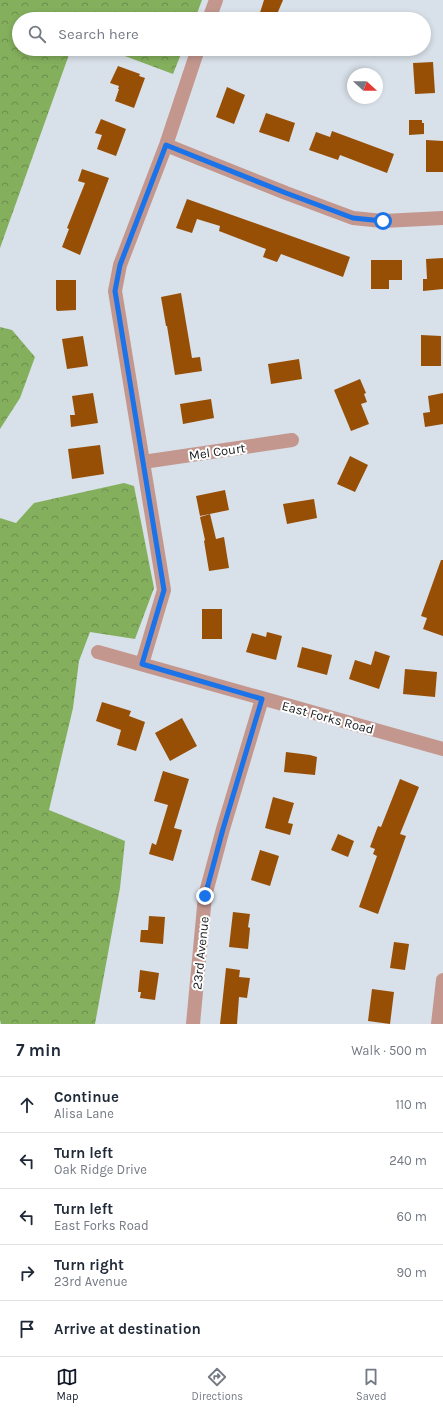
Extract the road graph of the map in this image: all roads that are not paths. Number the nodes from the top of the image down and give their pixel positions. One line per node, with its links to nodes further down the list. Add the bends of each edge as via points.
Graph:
1 (216, 0): 2 (street)
2 (212, 12)
3 (196, 56): 4 (street)
4 (166, 145): 5 (street, via 353,218 383,221); 7 (street, via 120,265 115,291)
5 (443, 218)
6 (292, 440): 7 (street, Mel Court)
7 (143, 462): 9 (street, via 164,590)
8 (98, 652): 9 (street, East Forks Road)
9 (142, 664): 10 (street, East Forks Road)
10 (262, 699): 11 (street, East Forks Road); 13 (street, 23rd Avenue, via 205,896)
11 (443, 749)
12 (443, 980): 14 (street)
13 (193, 1024)
14 (438, 1024)

